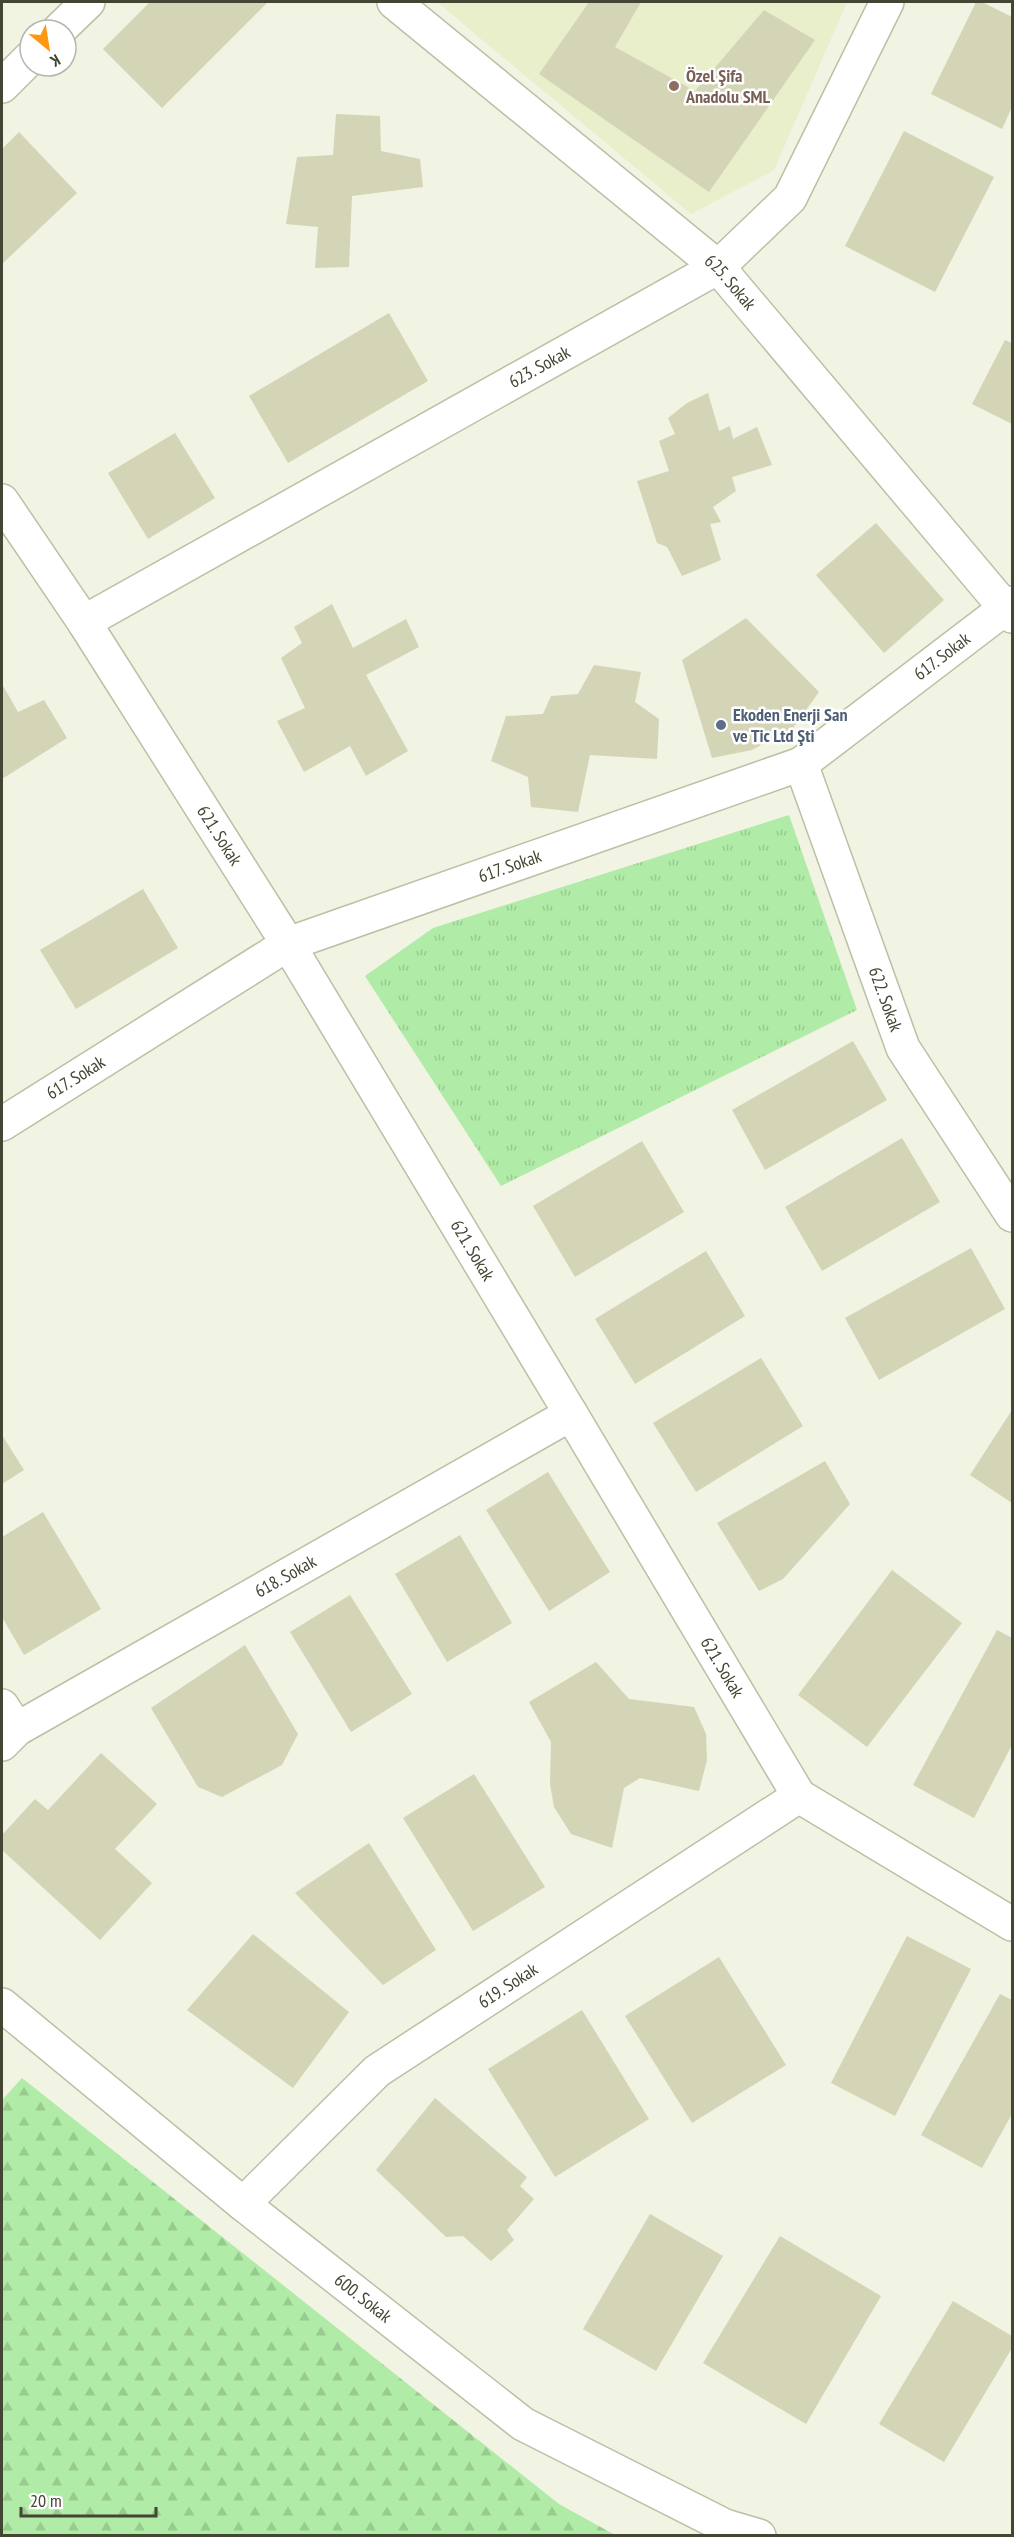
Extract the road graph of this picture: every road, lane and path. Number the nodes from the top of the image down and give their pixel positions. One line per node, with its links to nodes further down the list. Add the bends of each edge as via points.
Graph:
1 (88, 2): 4 (street)
2 (394, 2): 7 (street, 625. Sokak)
3 (887, 2): 7 (street, 623. Sokak, via 790,198)
4 (71, 18)
5 (18, 70): 6 (street)
6 (2, 86)
7 (718, 267): 9 (street, 625. Sokak); 10 (street, 623. Sokak)
8 (2, 501): 10 (street, 621. Sokak)
9 (1011, 609): 11 (street, 617. Sokak)
10 (84, 622): 12 (street, 621. Sokak)
11 (801, 764): 12 (street, 617. Sokak); 14 (street, 622. Sokak, via 903,1048)
12 (288, 944): 13 (street, 617. Sokak); 15 (street, 621. Sokak)
13 (2, 1124)
14 (1012, 1215)
15 (572, 1414): 16 (street, 618. Sokak); 17 (street, 621. Sokak)
16 (6, 1726)
17 (799, 1796): 18 (street, 621. Sokak); 20 (street, 619. Sokak, via 376,2071)
18 (1012, 1924)
19 (2, 2005): 20 (street, 600. Sokak)
20 (243, 2205): 21 (street, 600. Sokak, via 524,2424 725,2526)
21 (759, 2535)

